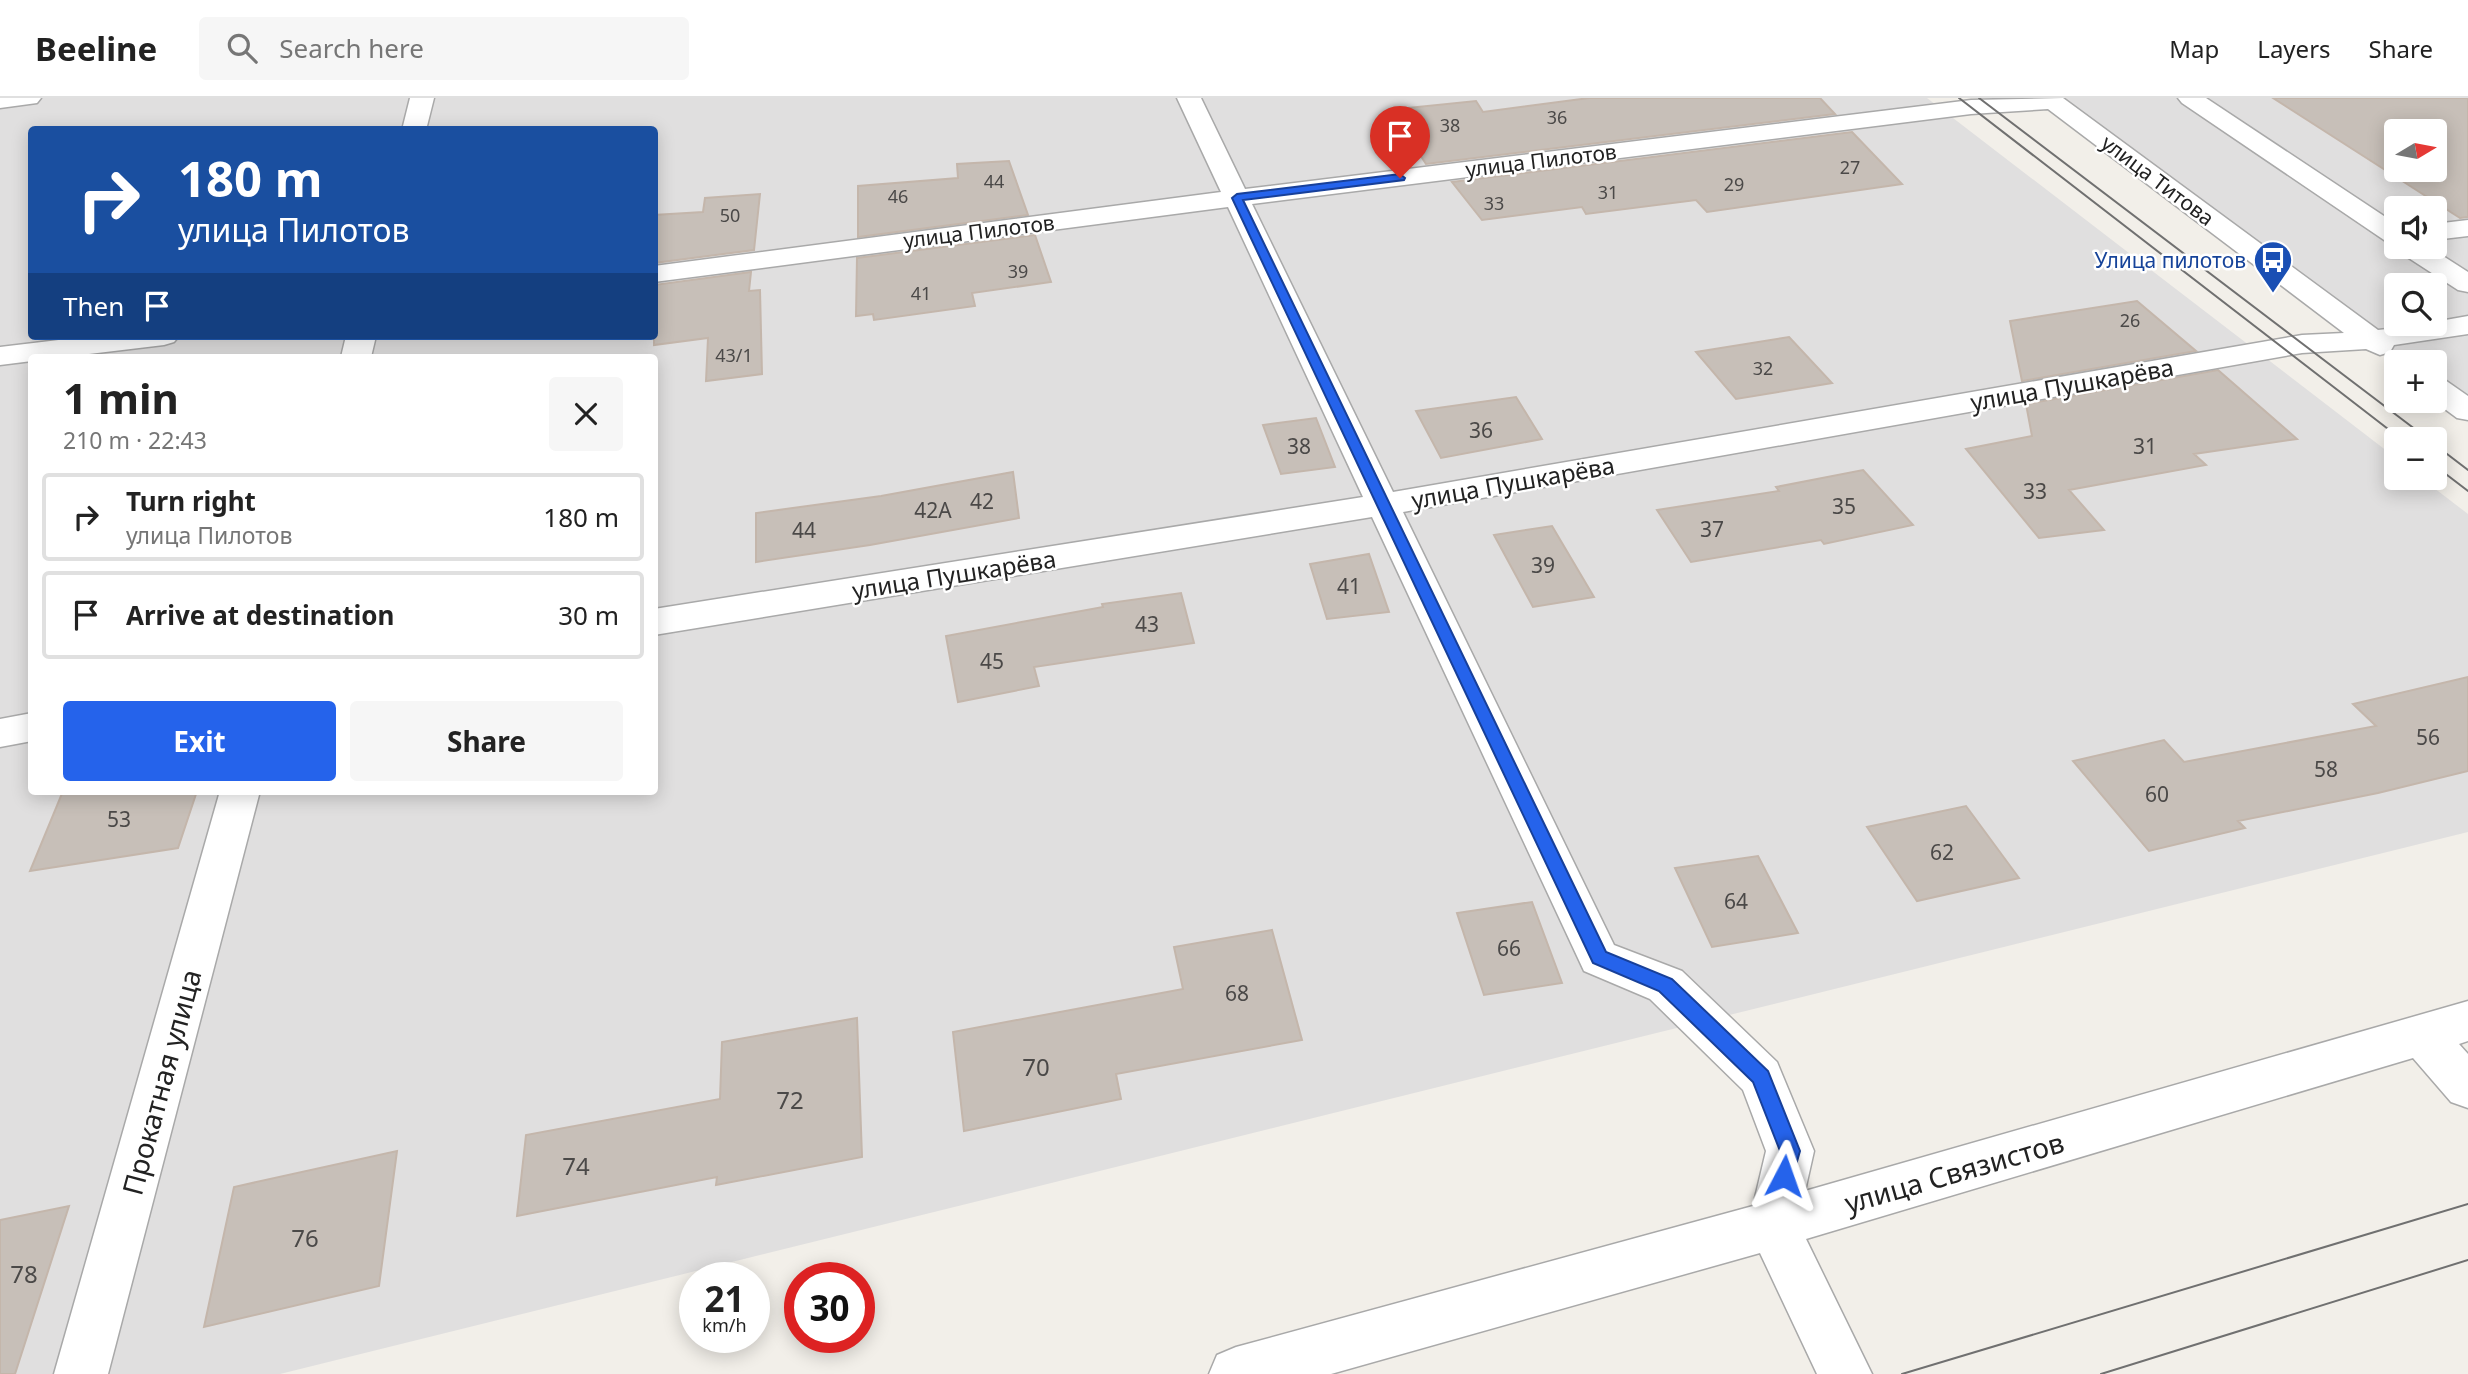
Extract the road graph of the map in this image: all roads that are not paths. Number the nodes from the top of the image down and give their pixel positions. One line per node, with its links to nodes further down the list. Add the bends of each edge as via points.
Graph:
1 (29, 98): 6 (street)
2 (422, 98): 7 (street)
3 (1189, 98): 8 (street)
4 (2190, 98): 9 (street)
5 (2051, 100): 8 (street, улица Пилотов); 17 (street, улица Титова)
6 (0, 101)
7 (415, 126)
8 (1237, 198): 13 (street, улица Пилотов); 22 (street)
9 (2384, 228)
10 (2468, 228): 11 (street)
11 (2447, 230)
12 (2429, 259): 14 (street)
13 (658, 273)
14 (2468, 284)
15 (2468, 324): 17 (street, улица Пушкарёва)
16 (131, 340): 19 (street)
17 (2372, 340): 18 (street, улица Титова); 22 (street, улица Пушкарёва, via 2302,344)
18 (2386, 350)
19 (0, 356)
20 (2447, 396): 21 (street)
21 (2468, 411)
22 (1383, 505): 23 (street, улица Пушкарёва); 30 (street, via 1599,958 1666,985 1761,1077 1790,1151)
23 (658, 621)
24 (28, 728): 25 (street)
25 (0, 733)
26 (239, 795): 31 (street, Прокатная улица)
27 (2468, 1021): 28 (street, улица Связистов)
28 (2422, 1035): 29 (street); 30 (street, улица Связистов)
29 (2468, 1087)
30 (1773, 1225): 32 (street, улица Связистов); 33 (street)
31 (81, 1374)
32 (1236, 1374)
33 (1845, 1374)

